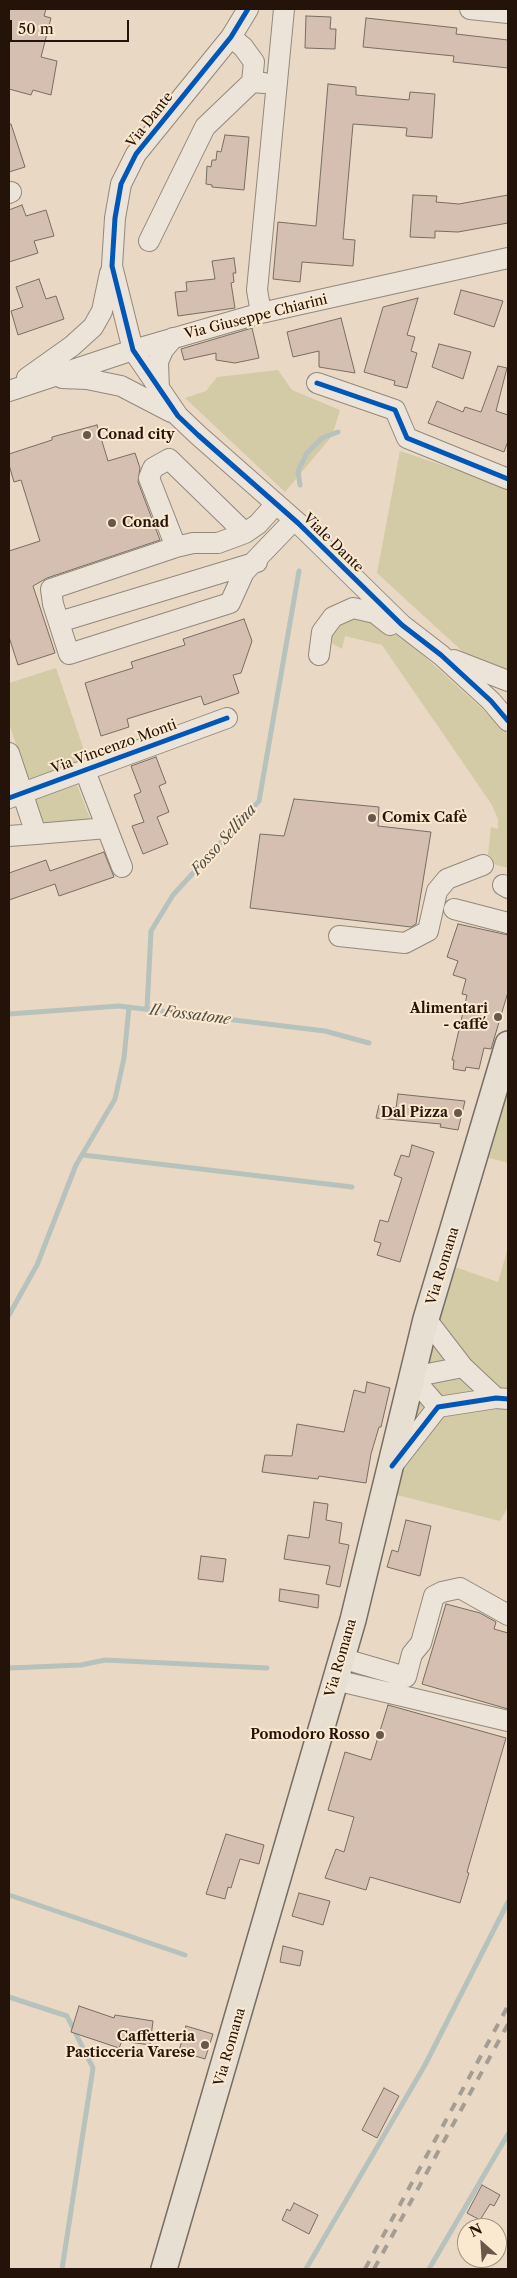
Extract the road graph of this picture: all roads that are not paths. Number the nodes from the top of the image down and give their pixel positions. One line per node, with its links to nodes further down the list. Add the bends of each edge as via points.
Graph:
1 (248, 9): 5 (street, Via Dante)
2 (284, 9): 7 (street)
3 (470, 9): 4 (street)
4 (508, 13)
5 (230, 36): 6 (street, via 254,62); 10 (street, Via Dante, via 136,154 121,184)
6 (252, 82): 7 (street); 8 (street, via 205,127)
7 (276, 84): 11 (street, via 257,290)
8 (149, 241)
9 (508, 258): 11 (street, Via Giuseppe Chiarini)
10 (112, 266): 13 (street, Via Dante); 17 (street, via 102,311 93,327)
11 (261, 313): 12 (street, Via Giuseppe Chiarini)
12 (173, 338): 13 (street, Via Giuseppe Chiarini); 16 (street, via 158,362)
13 (133, 350): 14 (street, Via Giuseppe Chiarini); 16 (street, Viale Dante)
14 (50, 377): 17 (street, Via Giuseppe Chiarini); 18 (street, via 87,379 121,386)
15 (316, 383): 19 (street, via 395,410 407,438)
16 (159, 390): 18 (street, Viale Dante)
17 (18, 393)
18 (178, 416): 20 (street, Viale Dante)
19 (508, 479)
20 (275, 505): 21 (street, Viale Dante); 22 (street)
21 (294, 520): 24 (street); 26 (street, Viale Dante)
22 (245, 534): 23 (street, via 218,543); 23 (street, via 169,459 153,468 148,478)
23 (176, 547): 25 (street, via 51,590)
24 (256, 562): 25 (street); 25 (street, via 244,572 230,603 69,654)
25 (59, 622)
26 (402, 625): 27 (street, via 387,625 375,612 353,608 333,617 322,632); 28 (street, Viale Dante)
27 (319, 655)
28 (441, 655): 29 (street); 31 (street, Viale Dante)
29 (508, 681)
30 (227, 718): 33 (street, Via Vincenzo Monti)
31 (508, 721)
32 (9, 753): 34 (street)
33 (85, 770): 34 (street, Via Vincenzo Monti); 35 (street)
34 (15, 796): 36 (street)
35 (108, 828): 36 (street); 39 (street)
36 (36, 834): 37 (street)
37 (9, 836)
38 (483, 865): 44 (street, via 447,879 437,891 428,931 405,943)
39 (122, 867)
40 (508, 883): 41 (street, via 503,885)
41 (508, 888)
42 (454, 909): 43 (street)
43 (508, 923)
44 (339, 936)
45 (508, 1044): 46 (main road, Via Romana)
46 (426, 1319): 47 (street); 48 (main road, Via Romana)
47 (463, 1367): 48 (street); 49 (street)
48 (412, 1378): 50 (street); 51 (main road, Via Romana)
49 (502, 1399): 50 (street)
50 (438, 1407): 51 (street)
51 (392, 1466): 53 (main road, Via Romana)
52 (508, 1614): 54 (street, via 460,1588 434,1596 421,1643 412,1654)
53 (338, 1669): 54 (street); 56 (main road, Via Romana)
54 (403, 1685): 55 (street)
55 (508, 1721)
56 (168, 2267)

